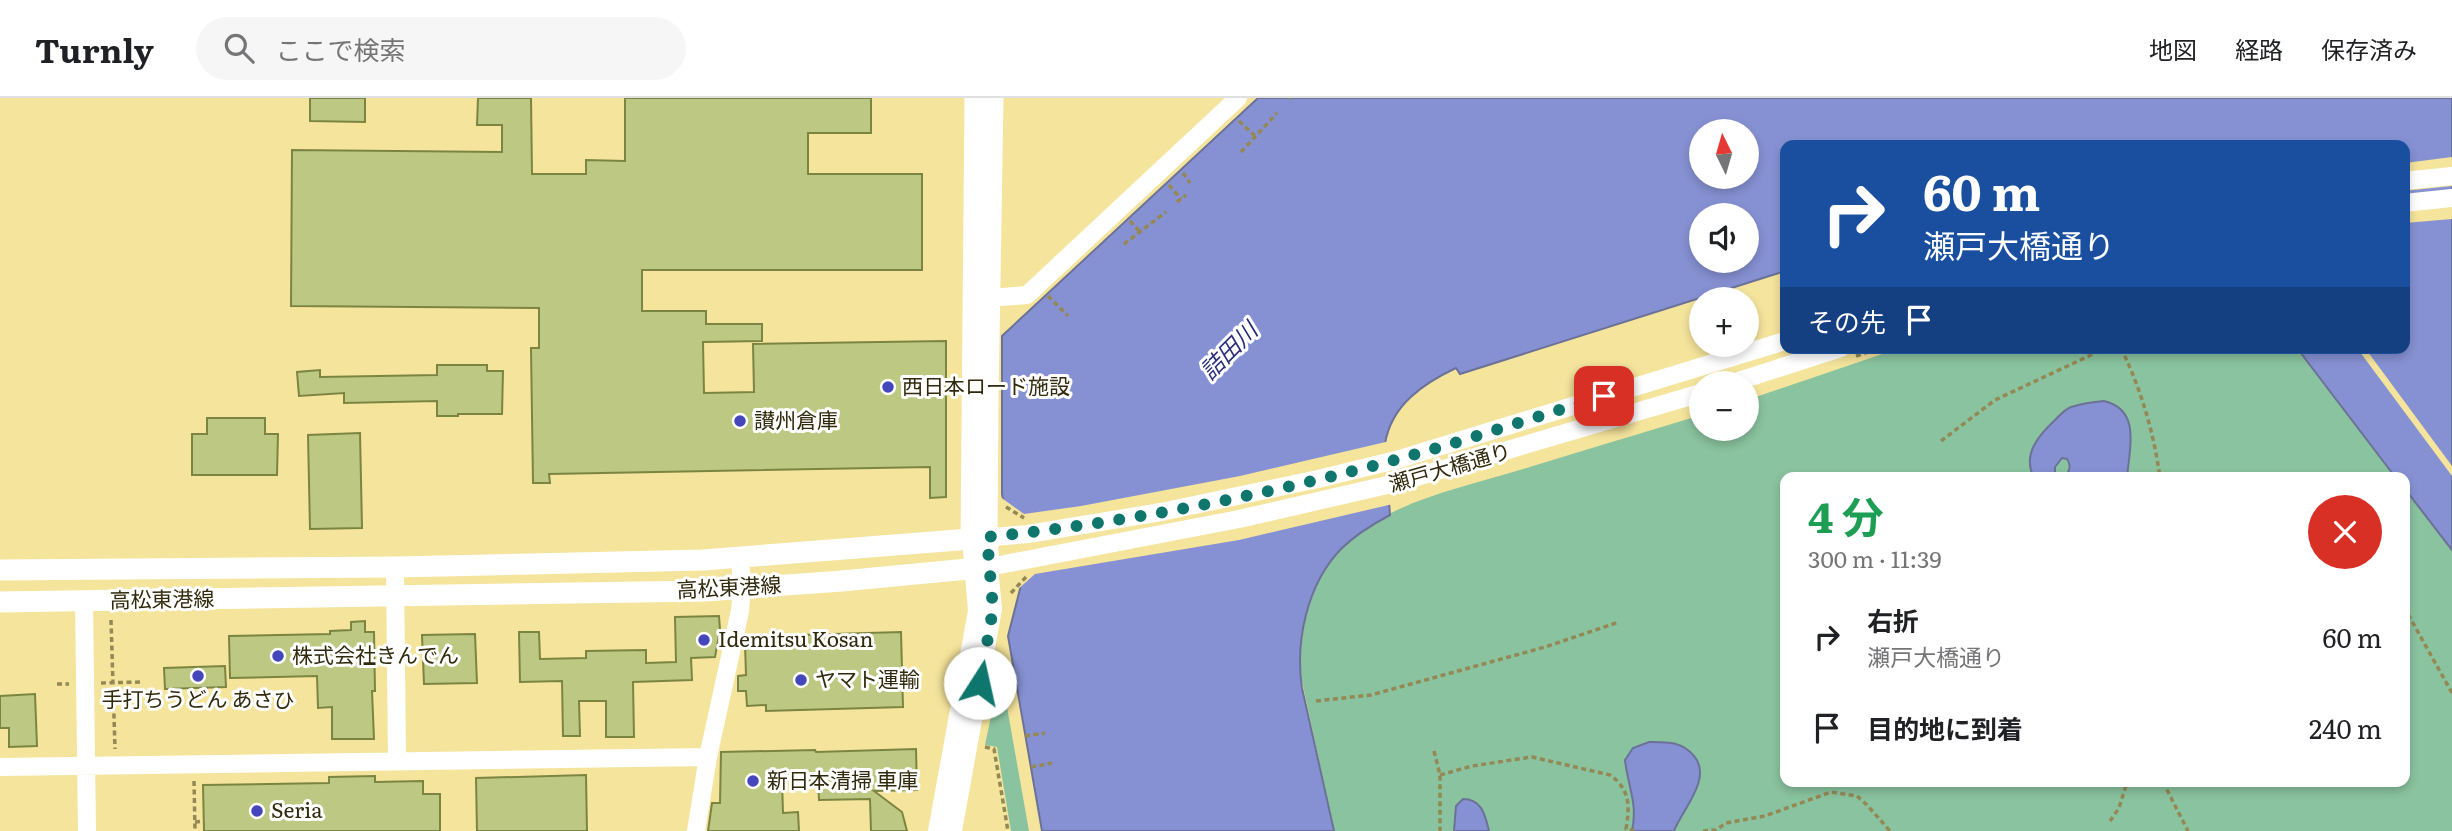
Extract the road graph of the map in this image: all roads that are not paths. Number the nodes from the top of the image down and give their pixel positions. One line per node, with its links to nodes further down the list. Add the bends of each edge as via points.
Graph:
1 (975, 98): 8 (main road)
2 (993, 98): 8 (main road)
3 (1238, 98): 8 (street, via 1027,295)
4 (2452, 176): 5 (street)
5 (2410, 180)
6 (2452, 198): 7 (street)
7 (2410, 202)
8 (982, 299): 13 (main road)
9 (1780, 343): 13 (street, 瀬戸大橋通り, via 1396,460 1187,507)
10 (1822, 354): 11 (street)
11 (1759, 374)
12 (1689, 397): 15 (street, 瀬戸大橋通り, via 1396,483 1239,519)
13 (986, 537): 14 (main road, 高松東港線); 15 (main road)
14 (740, 558): 16 (main road, 高松東港線); 18 (street)
15 (989, 566): 18 (main road, 高松東港線); 28 (street); 29 (street, via 993,609)
16 (395, 567): 17 (main road, 高松東港線); 19 (street)
17 (0, 570)
18 (742, 589): 19 (main road, 高松東港線); 22 (street)
19 (395, 596): 20 (main road, 高松東港線); 23 (street)
20 (84, 601): 21 (main road, 高松東港線); 24 (street)
21 (0, 602)
22 (709, 757): 23 (street); 27 (street)
23 (397, 761): 24 (street)
24 (86, 765): 25 (street); 26 (street)
25 (0, 767)
26 (87, 831)
27 (696, 831)
28 (937, 831)
29 (953, 831)

